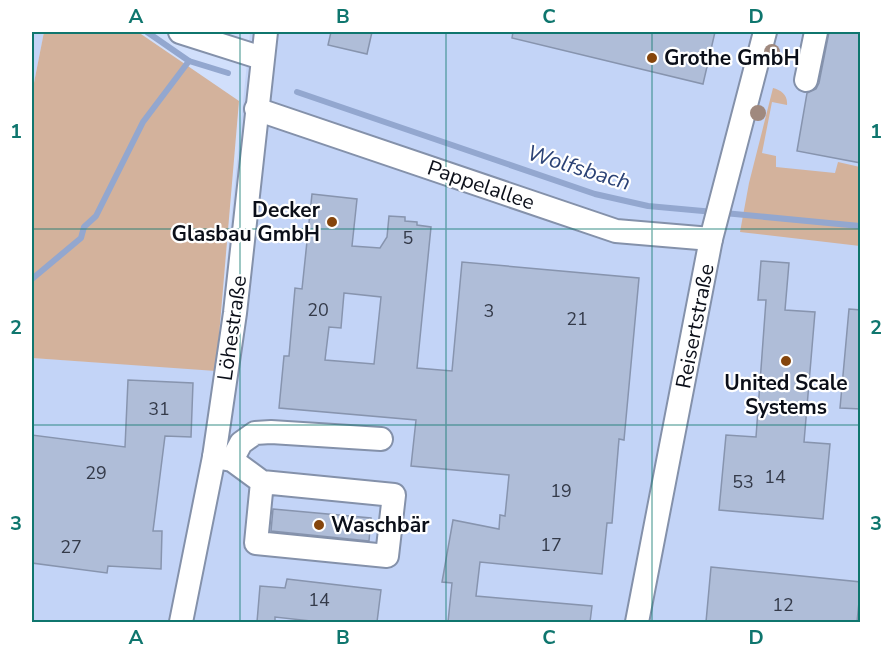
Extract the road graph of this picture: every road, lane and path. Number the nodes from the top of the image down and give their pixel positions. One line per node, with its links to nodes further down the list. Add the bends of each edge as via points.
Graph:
1 (180, 32): 5 (street)
2 (266, 32): 5 (street, Löhestraße)
3 (765, 32): 8 (street, Reisertstraße)
4 (816, 32): 6 (street)
5 (262, 58): 7 (street, Löhestraße)
6 (807, 80)
7 (256, 109): 8 (street, Pappelallee, via 616,231); 10 (street, Löhestraße)
8 (713, 231): 13 (street, Reisertstraße)
9 (381, 440): 10 (street, via 255,433)
10 (223, 458): 11 (street); 12 (street, Löhestraße)
11 (261, 482): 11 (street, via 393,495 387,556 256,543)
12 (181, 622)
13 (637, 622)

